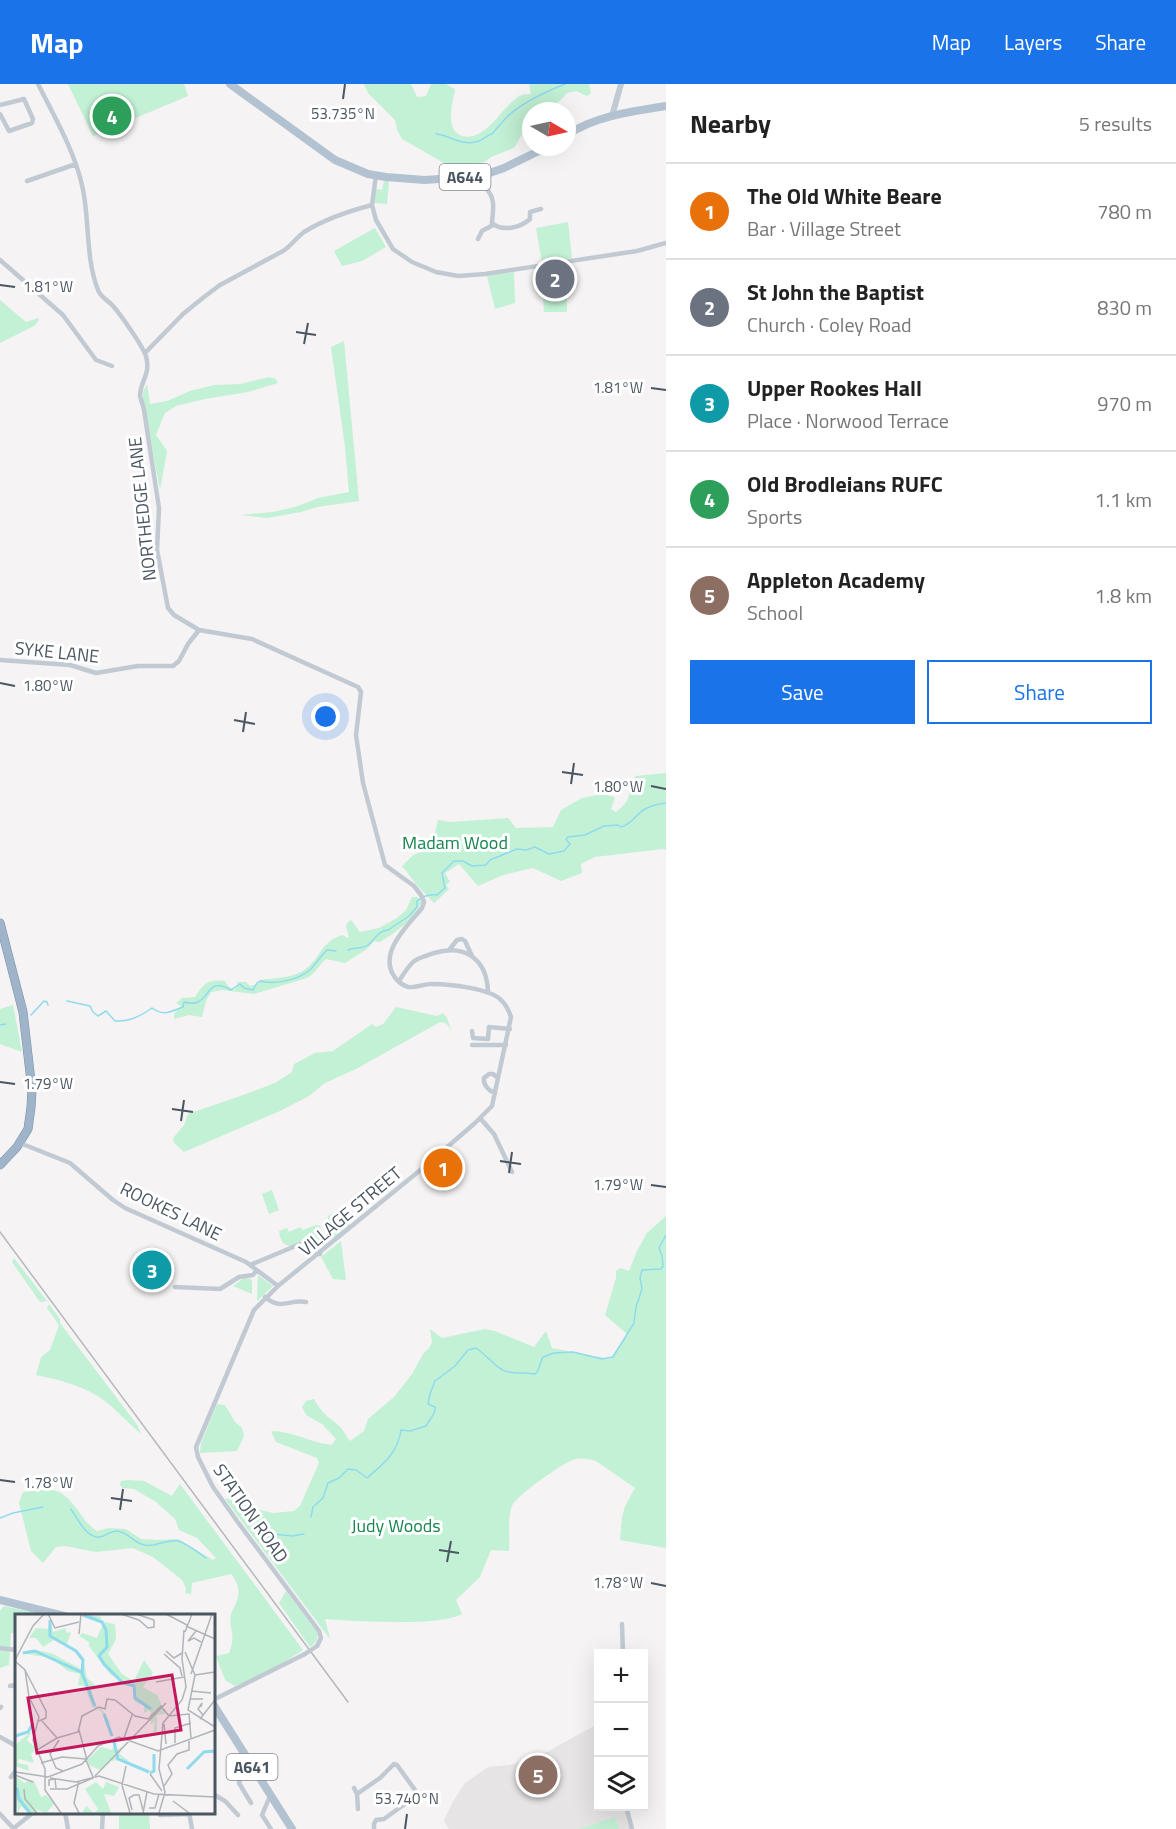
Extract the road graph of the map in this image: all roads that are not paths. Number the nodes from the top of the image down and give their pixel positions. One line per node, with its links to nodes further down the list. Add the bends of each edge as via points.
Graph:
1 (38, 84): 10 (street)
2 (230, 84): 11 (main road, A644, via 335,160)
3 (621, 84): 7 (street)
4 (0, 105): 6 (street, via 24,99 33,119 32,123 9,131)
5 (666, 106): 7 (main road)
6 (0, 114)
7 (612, 116): 8 (main road)
8 (576, 130)
9 (529, 156): 11 (main road, A644, via 481,176 424,180)
10 (76, 164): 12 (street); 20 (street, via 97,288)
11 (376, 175): 14 (street)
12 (27, 181)
13 (486, 188): 16 (street, via 494,204)
14 (372, 204): 18 (street, via 376,220 397,254 423,268 452,276 626,253); 20 (street, via 320,224 283,251 220,285 183,314)
15 (541, 209): 16 (street, via 530,212 530,219 521,224 503,229)
16 (493, 225): 17 (street, via 482,231)
17 (478, 239)
18 (666, 243)
19 (0, 260): 21 (street, via 63,315 96,360)
20 (145, 353): 22 (street, NORTHEDGE LANE, via 148,367 140,397 159,508 158,550 168,608)
21 (112, 366)
22 (199, 630): 23 (street, SYKE LANE, via 173,666 138,666 96,673 70,666); 27 (street, NORTHEDGE LANE, via 252,639 358,687 361,692 356,735 363,783 385,865 414,886 423,899 422,908 394,944 390,964)
23 (0, 660)
24 (0, 923): 36 (highway, via 23,1012 30,1075 30,1118)
25 (449, 950): 26 (street); 26 (street, via 462,939); 27 (street, via 416,960)
26 (472, 956): 28 (street, via 482,966)
27 (399, 981): 28 (street, via 411,987 443,984)
28 (488, 992): 29 (street, via 505,1005 511,1017)
29 (510, 1029): 30 (street, via 489,1027 488,1039 473,1038); 31 (street, VILLAGE STREET)
30 (472, 1031)
31 (506, 1045): 32 (street, via 472,1043); 33 (street, VILLAGE STREET)
32 (474, 1053)
33 (498, 1078): 34 (street, VILLAGE STREET); 34 (street, via 489,1074 484,1078 486,1086)
34 (495, 1093): 35 (street, VILLAGE STREET, via 492,1106)
35 (480, 1118): 38 (street, via 494,1134); 39 (street, VILLAGE STREET)
36 (20, 1143): 37 (highway); 40 (street, ROOKES LANE, via 70,1162 125,1208)
37 (0, 1165)
38 (512, 1172)
39 (320, 1254): 40 (street, via 305,1242); 42 (street, VILLAGE STREET)
40 (250, 1265): 41 (street, ROOKES LANE)
41 (256, 1271): 42 (street, ROOKES LANE); 43 (street, via 220,1289)
42 (278, 1286): 44 (street, STATION ROAD)
43 (175, 1287)
44 (265, 1298): 45 (street, via 282,1306); 54 (street, STATION ROAD, bridge, via 254,1310 196,1447 213,1487 321,1638 305,1654)
45 (306, 1302)
46 (0, 1600): 47 (main road)
47 (56, 1614)
48 (622, 1624): 50 (street)
49 (0, 1648): 51 (street)
50 (623, 1649)
51 (15, 1650)
52 (15, 1685): 53 (street)
53 (10, 1686)
54 (214, 1701)
55 (214, 1704): 58 (main road, A641)
56 (0, 1737): 57 (street)
57 (15, 1745)
58 (254, 1770): 64 (main road, A641); 65 (street, via 241,1775 239,1783)
59 (15, 1772): 60 (street)
60 (12, 1777)
61 (354, 1788): 62 (street)
62 (357, 1794): 66 (street); 82 (street, via 394,1764 416,1792 412,1800 376,1821)
63 (214, 1795): 75 (street)
64 (270, 1796): 80 (street, via 262,1815); 81 (main road, A641)
65 (251, 1803)
66 (358, 1809)
67 (627, 1811): 83 (street)
68 (0, 1814): 76 (street)
69 (32, 1814): 76 (street)
70 (65, 1814): 77 (street)
71 (103, 1814): 78 (street)
72 (174, 1814): 74 (street)
73 (189, 1814): 79 (street)
74 (160, 1815)
75 (238, 1815)
76 (14, 1829)
77 (68, 1829)
78 (102, 1829)
79 (192, 1829)
80 (271, 1829)
81 (292, 1829)
82 (372, 1829)
83 (632, 1829)

